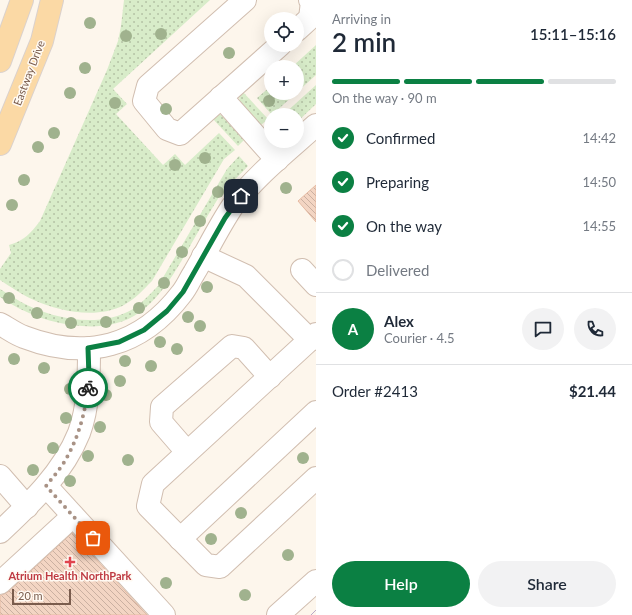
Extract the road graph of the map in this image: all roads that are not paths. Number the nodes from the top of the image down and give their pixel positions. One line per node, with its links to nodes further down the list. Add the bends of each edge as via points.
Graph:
1 (22, 0): 6 (main road)
2 (52, 0): 11 (main road, Eastway Drive, via 42,41)
3 (245, 0): 9 (street, via 148,86 144,101 167,129 180,134)
4 (310, 0): 5 (street, via 310,18)
5 (304, 24)
6 (6, 28): 8 (main road)
7 (272, 52): 9 (street)
8 (0, 61)
9 (222, 97): 12 (street)
10 (316, 125): 12 (street)
11 (0, 144)
12 (277, 160): 13 (street, via 241,196)
13 (203, 256): 15 (street, via 246,276); 16 (street, via 183,292 167,311 144,330 119,342)
14 (0, 324): 16 (street, via 22,337 58,347)
15 (313, 337): 17 (street)
16 (88, 348): 22 (street, via 89,377 80,432 66,459)
17 (270, 376): 19 (street); 19 (street, via 244,348 232,346 162,407 161,422)
18 (316, 412): 26 (street)
19 (187, 452): 26 (street, via 153,484 148,506)
20 (0, 476): 23 (street)
21 (316, 478): 26 (street, via 220,567 206,565)
22 (46, 486): 23 (street); 24 (street)
23 (27, 507): 25 (street)
24 (73, 516): 28 (street); 29 (street)
25 (0, 532)
26 (180, 539)
27 (316, 581): 30 (street)
28 (0, 583)
29 (164, 615)
30 (278, 615)

